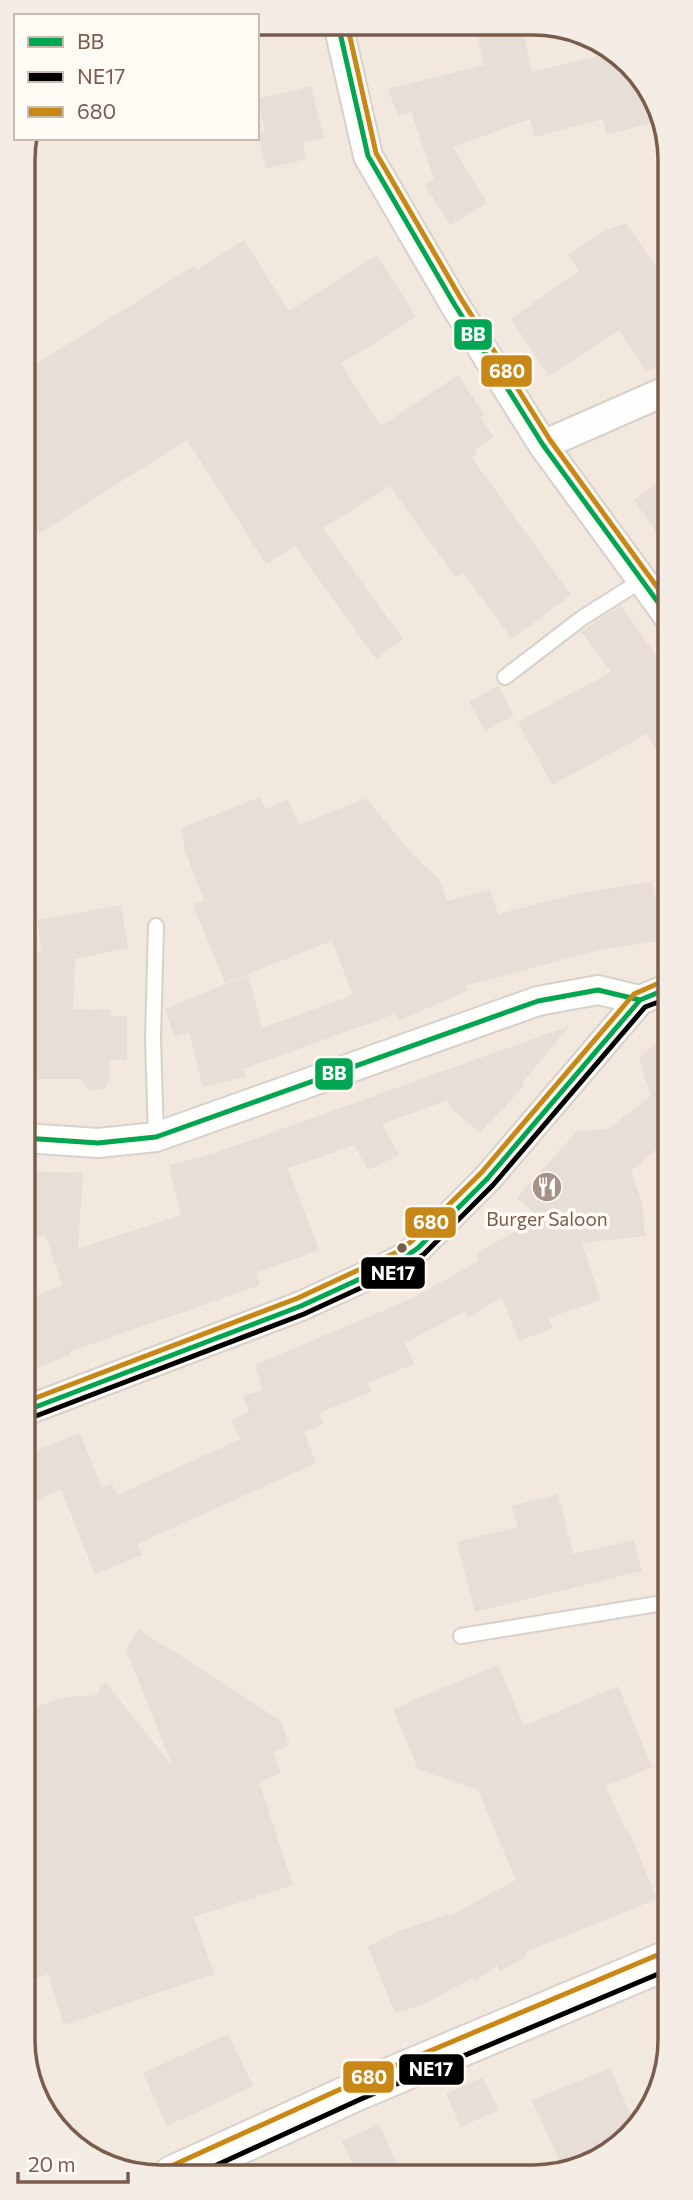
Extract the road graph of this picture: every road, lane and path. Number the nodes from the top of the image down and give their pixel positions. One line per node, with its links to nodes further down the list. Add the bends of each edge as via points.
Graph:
1 (340, 35): 3 (street, via 368,156)
2 (658, 394): 3 (street)
3 (543, 445): 4 (street)
4 (642, 580): 5 (street); 6 (lane, via 582,618)
5 (658, 602)
6 (505, 677)
7 (156, 926): 10 (lane)
8 (658, 993): 9 (street)
9 (640, 1000): 10 (street, via 598,990 538,1001); 12 (street, via 487,1179 399,1261 301,1306)
10 (156, 1138): 11 (street, via 98,1143)
11 (35, 1139)
12 (35, 1407)
13 (658, 1604): 14 (lane)
14 (461, 1636)
15 (658, 1964): 16 (main road)
16 (195, 2165)

